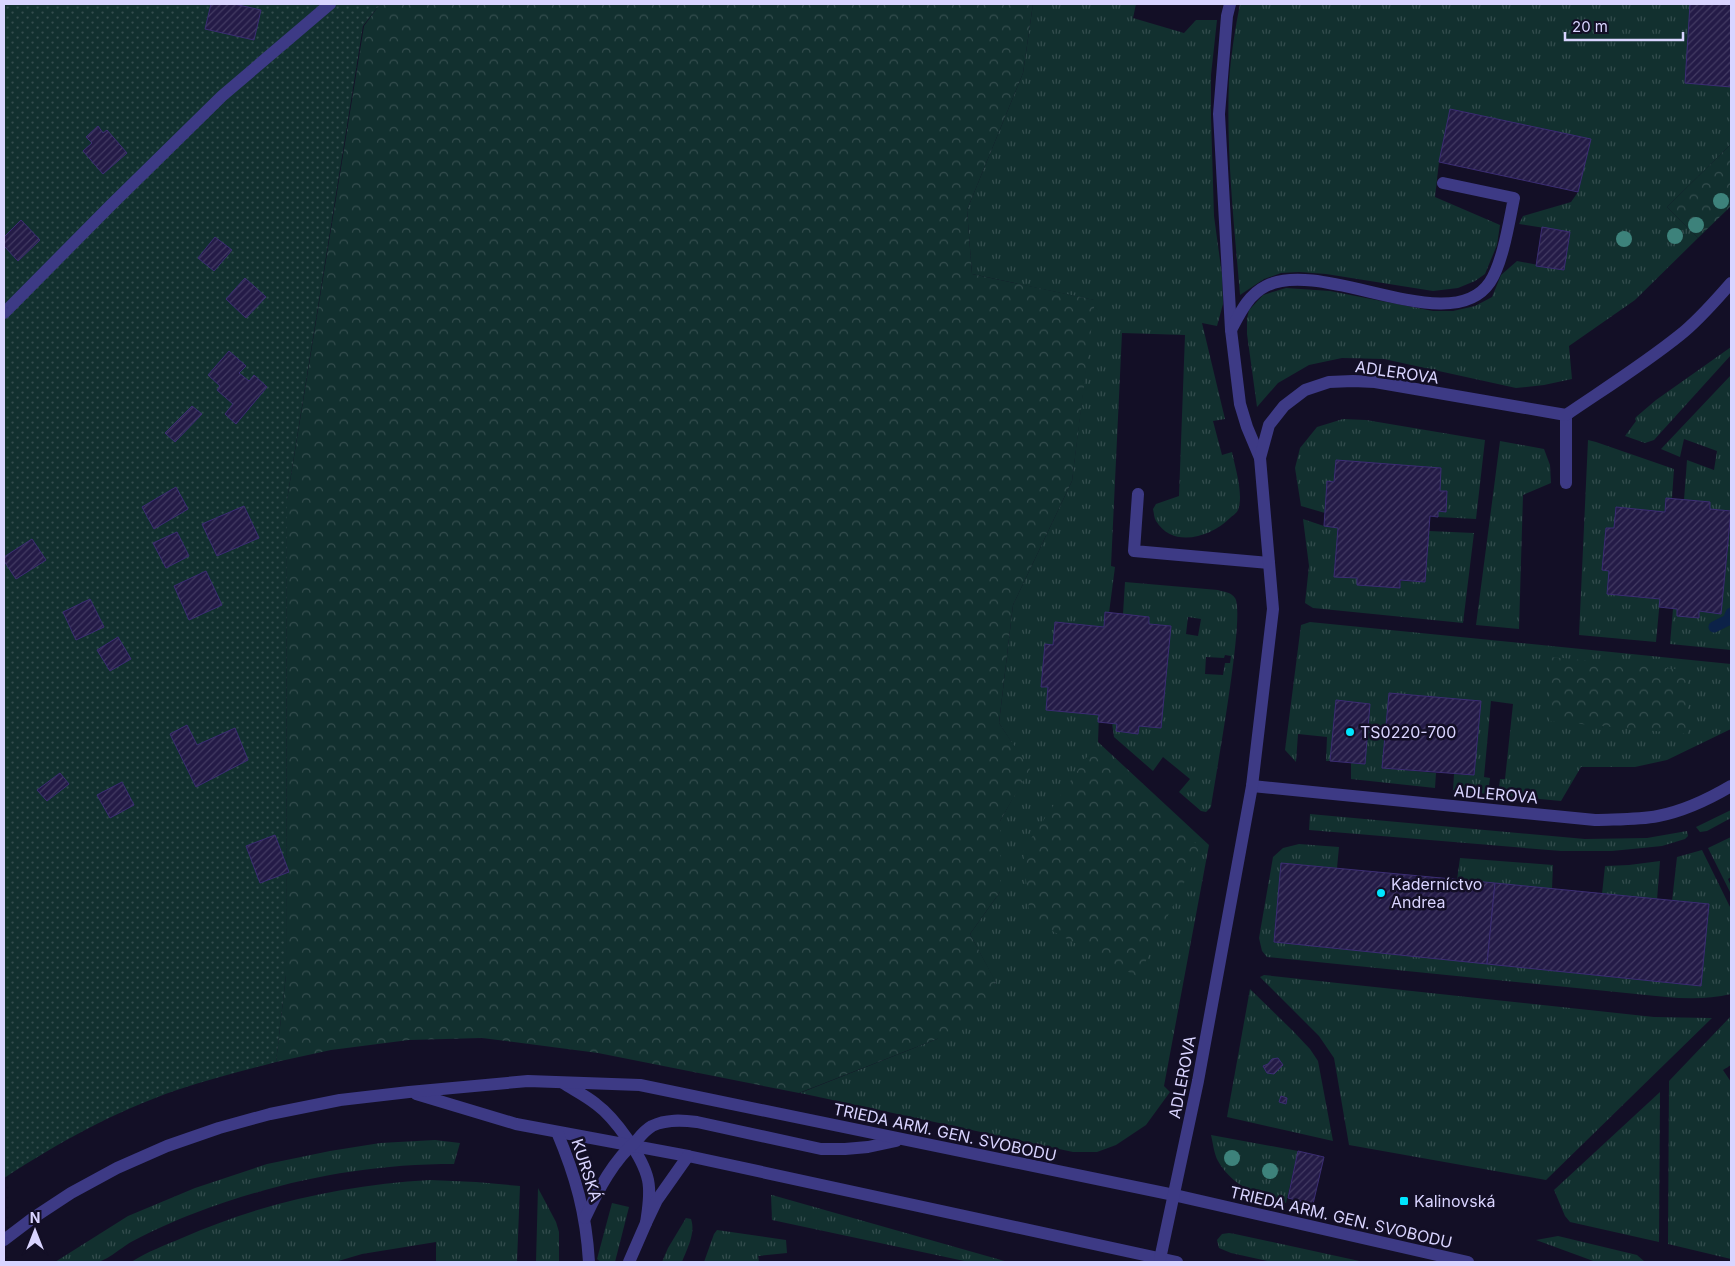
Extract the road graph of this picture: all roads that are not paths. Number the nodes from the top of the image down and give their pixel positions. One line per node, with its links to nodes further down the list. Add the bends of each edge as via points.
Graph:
1 (330, 4): 5 (street, via 222,96)
2 (1230, 4): 6 (street, via 1219,114)
3 (1443, 183): 6 (street, via 1514,198 1499,262 1490,282 1476,296 1454,303 1434,304 1316,281 1289,279 1265,286 1245,303)
4 (1731, 283): 7 (street, via 1680,335)
5 (4, 313)
6 (1231, 330): 8 (street, via 1240,404)
7 (1566, 415): 8 (street, ADLEROVA, via 1375,382 1328,382 1305,390 1284,406 1269,425); 9 (street)
8 (1260, 458): 11 (street, ADLEROVA)
9 (1566, 483)
10 (1138, 494): 11 (street, via 1134,550)
11 (1269, 563): 12 (street, ADLEROVA, via 1273,609)
12 (1252, 786): 13 (street, ADLEROVA, via 1595,820 1659,816); 20 (street, ADLEROVA)
13 (1731, 786)
14 (561, 1082): 15 (street, TRIEDA ARM. GEN. SVOBODU, via 528,1081); 17 (street, TRIEDA ARM. GEN. SVOBODU, via 640,1085); 18 (street, via 597,1104)
15 (409, 1092): 16 (street, TRIEDA ARM. GEN. SVOBODU, via 516,1124); 23 (street, TRIEDA ARM. GEN. SVOBODU, via 340,1100 270,1114 167,1146 70,1193)
16 (557, 1132): 18 (street, TRIEDA ARM. GEN. SVOBODU); 21 (street, KURSKÁ, via 578,1186)
17 (901, 1139): 18 (street, KURSKÁ, via 868,1147 821,1148 677,1120 650,1126); 20 (street, TRIEDA ARM. GEN. SVOBODU)
18 (631, 1145): 19 (street, TRIEDA ARM. GEN. SVOBODU); 21 (street, KURSKÁ, via 605,1178); 22 (street, via 648,1180)
19 (688, 1156): 22 (street, via 657,1200); 24 (street, TRIEDA ARM. GEN. SVOBODU)
20 (1174, 1196): 24 (street, ADLEROVA); 28 (street, TRIEDA ARM. GEN. SVOBODU)
21 (584, 1218): 25 (street, KURSKÁ)
22 (646, 1223): 26 (street)
23 (4, 1240)
24 (1160, 1259): 27 (street, TRIEDA ARM. GEN. SVOBODU)
25 (589, 1262)
26 (629, 1262)
27 (1177, 1262)
28 (1468, 1262)

